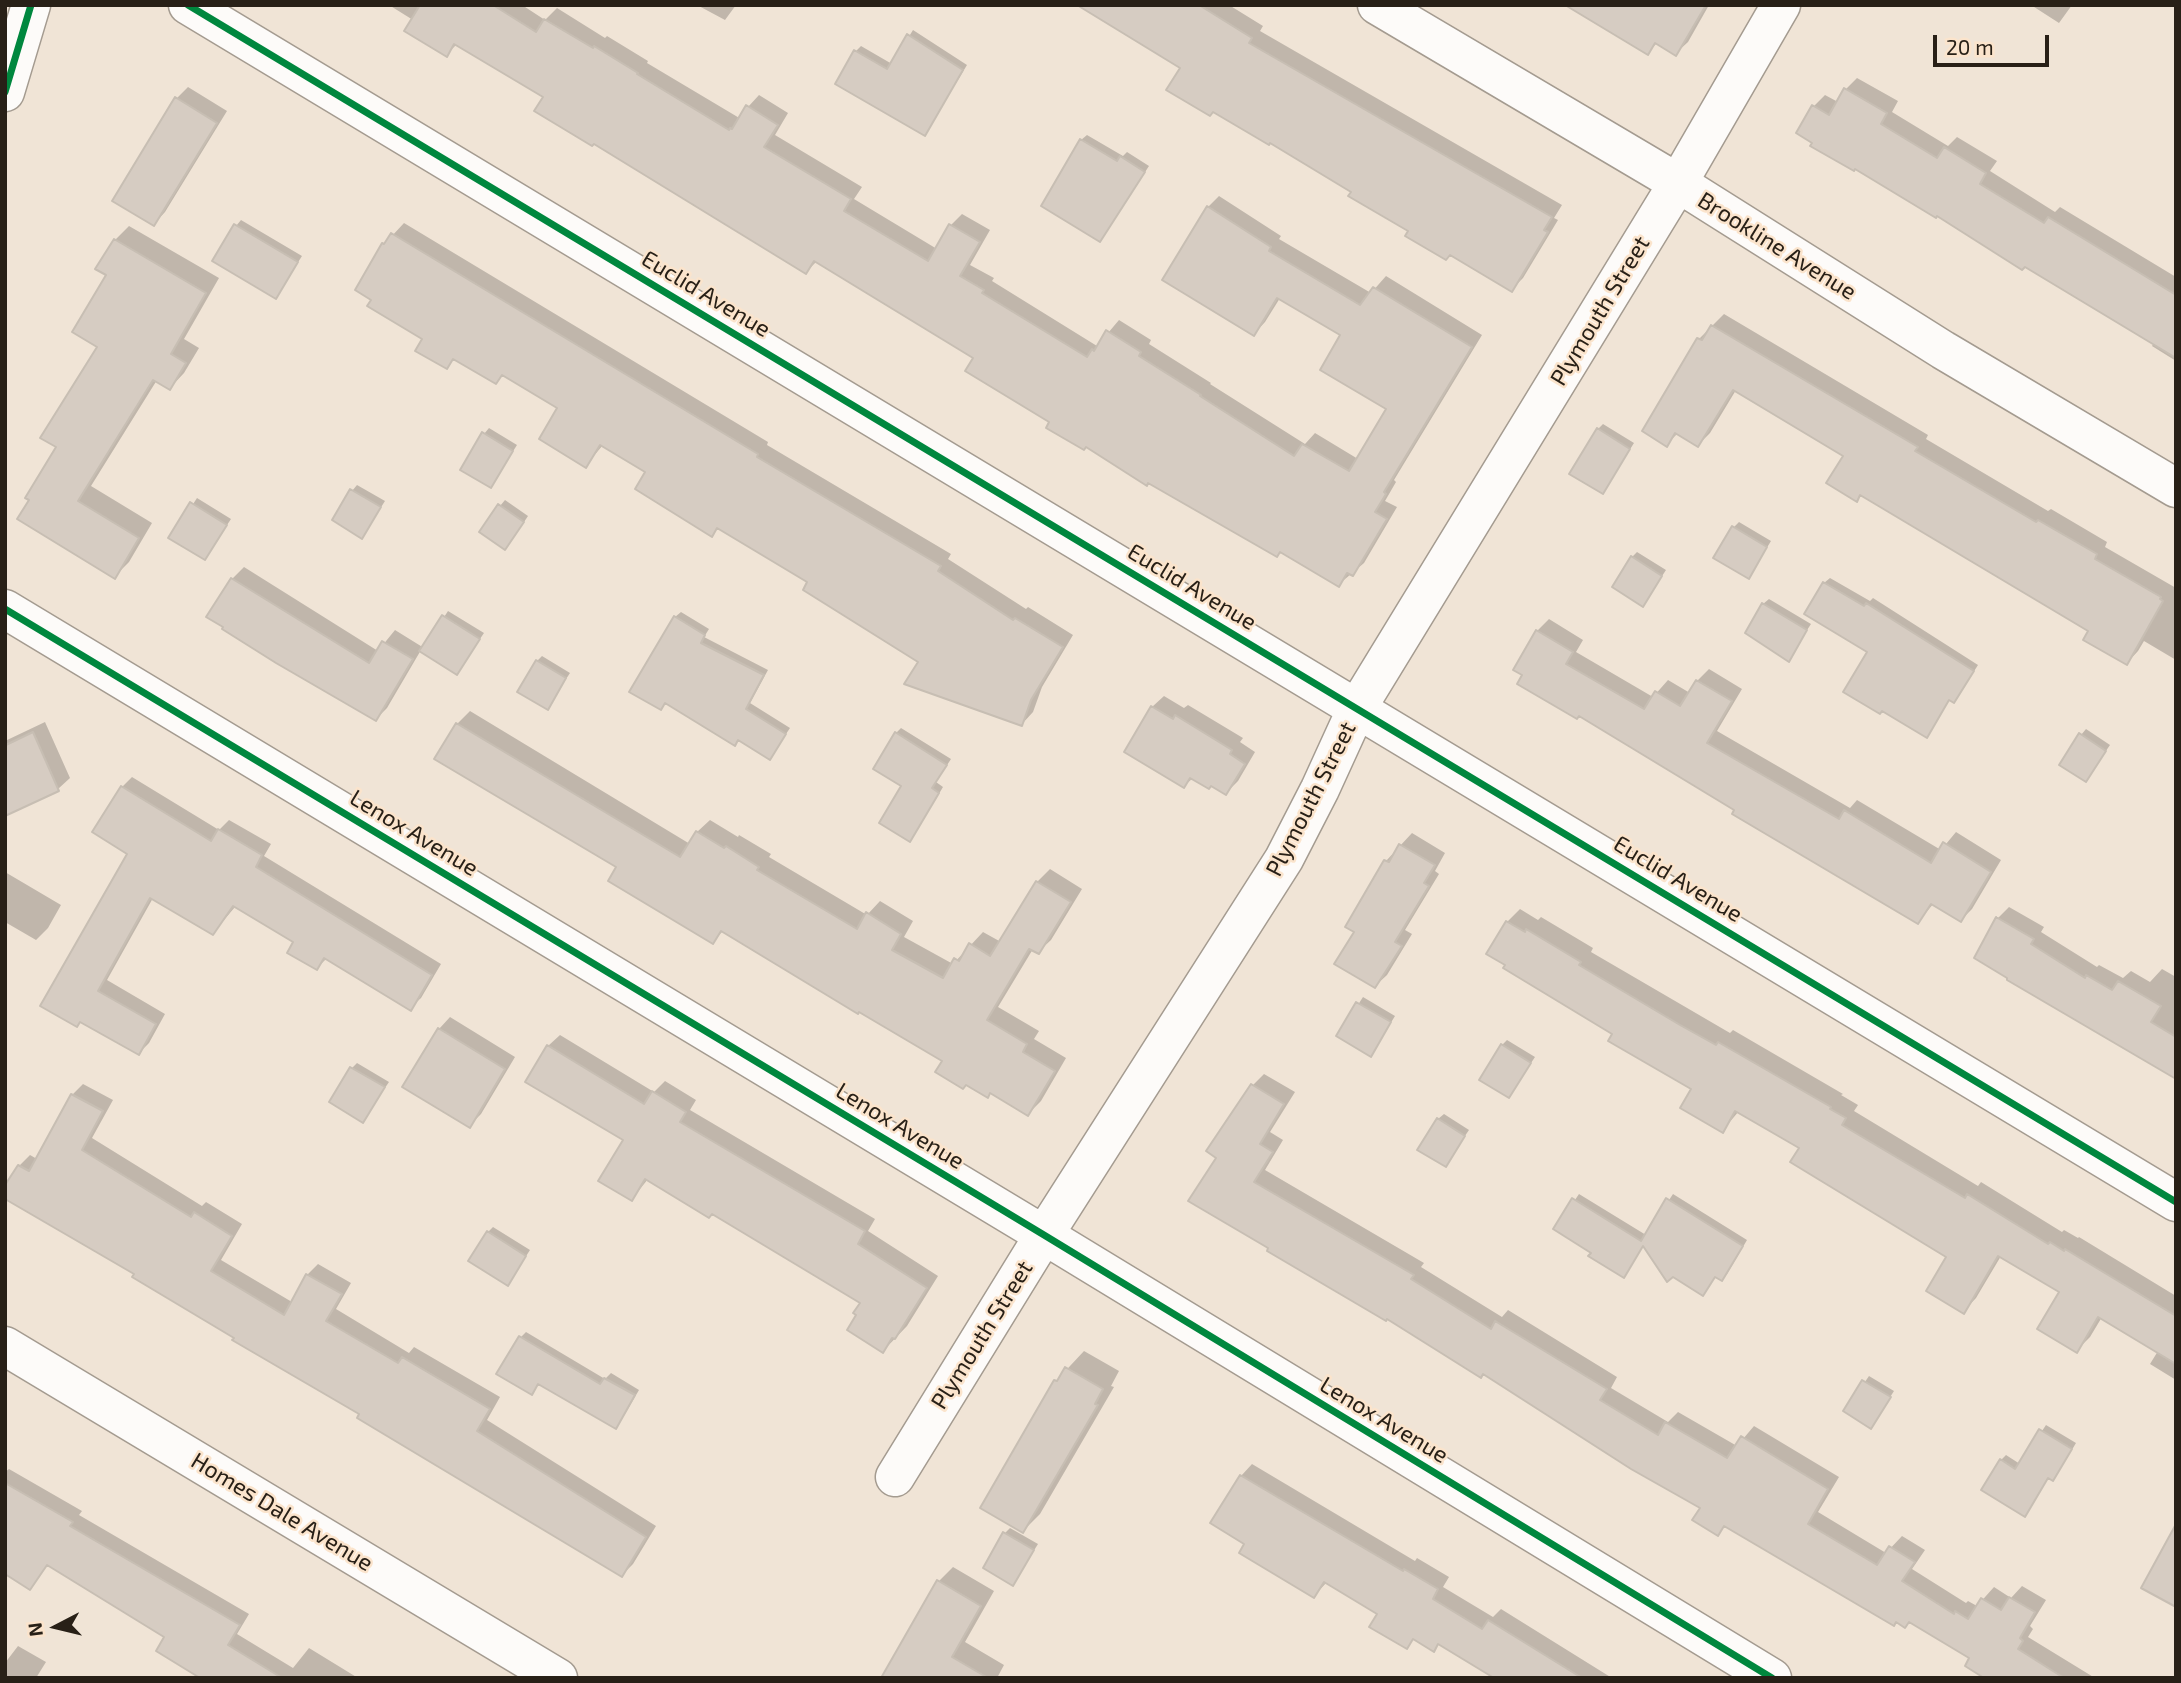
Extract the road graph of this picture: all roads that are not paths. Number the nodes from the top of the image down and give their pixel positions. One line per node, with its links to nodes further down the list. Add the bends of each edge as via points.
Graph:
1 (31, 5): 5 (street)
2 (188, 5): 9 (street, Euclid Avenue)
3 (1377, 5): 6 (street, Brookline Avenue)
4 (1781, 5): 6 (street, Plymouth Street)
5 (5, 93)
6 (1678, 183): 7 (street, Brookline Avenue); 9 (street, Plymouth Street)
7 (2176, 488)
8 (5, 609): 11 (street, Lenox Avenue)
9 (1357, 708): 10 (street, Euclid Avenue); 11 (street, Plymouth Street, via 1284,859)
10 (2176, 1202)
11 (1044, 1235): 13 (street, Plymouth Street); 15 (street, Lenox Avenue)
12 (5, 1346): 14 (street, Homes Dale Avenue)
13 (895, 1477)
14 (558, 1678)
15 (1772, 1678)

